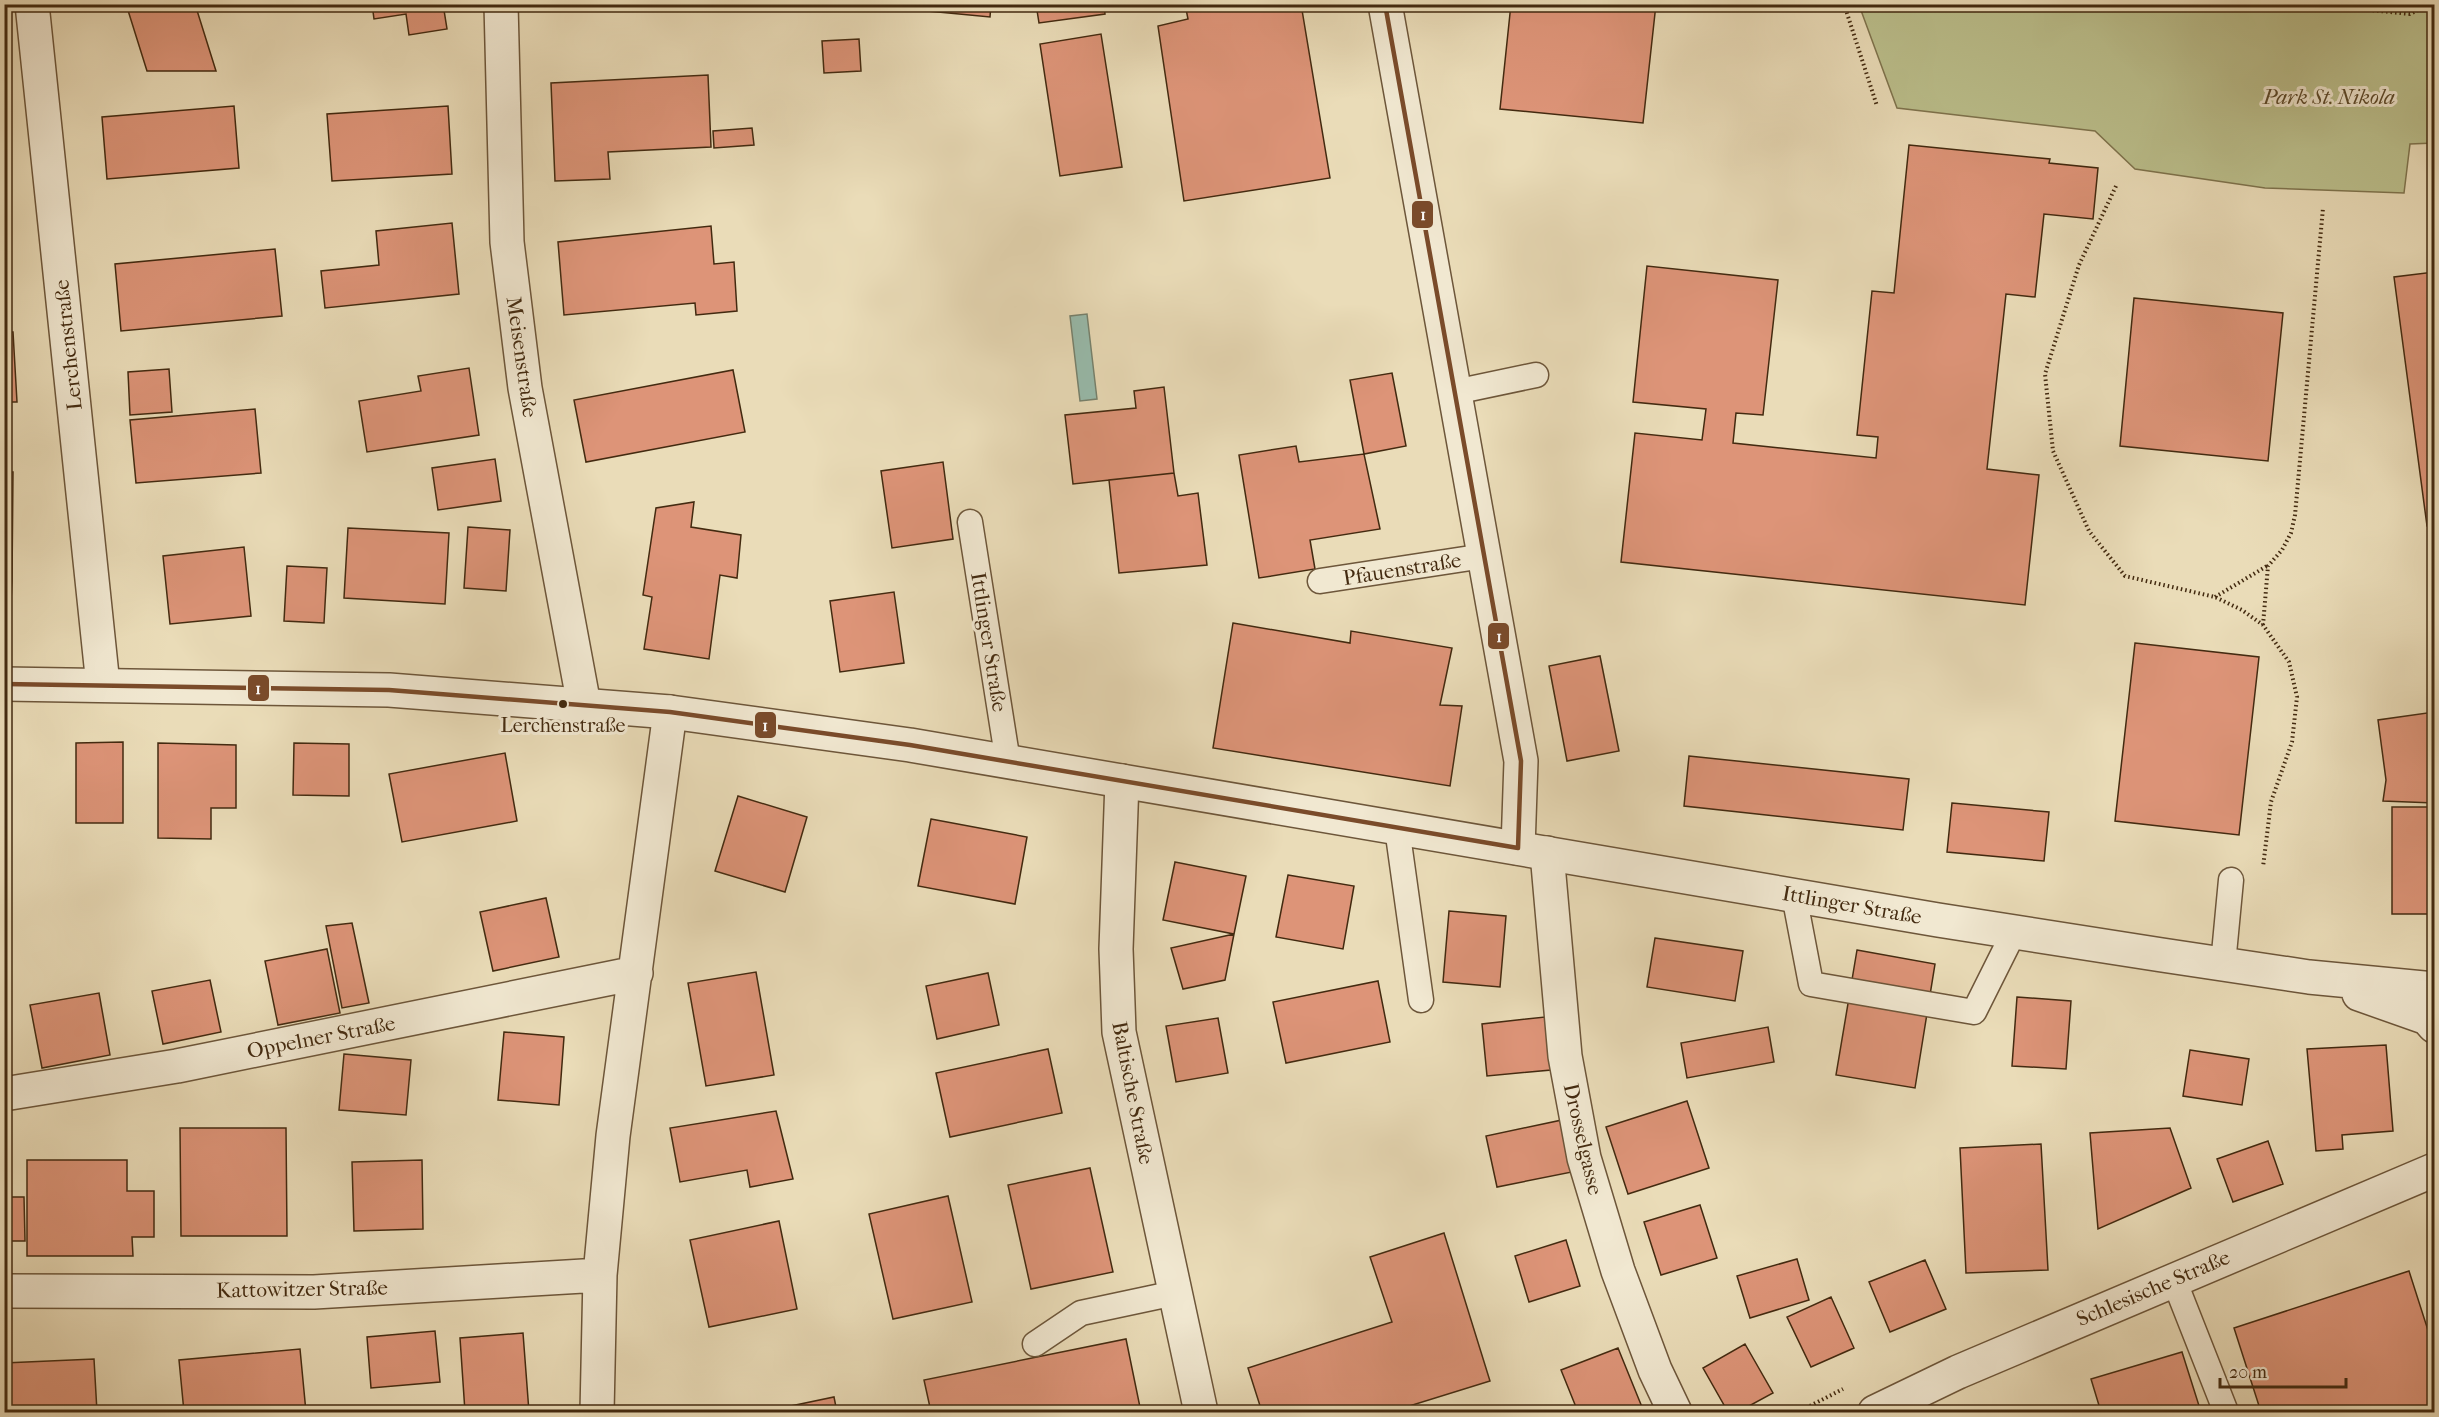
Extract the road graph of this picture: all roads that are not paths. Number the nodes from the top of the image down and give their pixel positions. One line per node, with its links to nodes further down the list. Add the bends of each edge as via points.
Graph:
1 (32, 4): 10 (street, Lerchenstraße)
2 (501, 4): 11 (street, Meisenstraße, via 507,242 525,388)
3 (1385, 4): 5 (street, Pfauenstraße)
4 (1536, 375): 5 (lane)
5 (1455, 392): 7 (street, Pfauenstraße)
6 (970, 522): 13 (lane, Ittlinger Straße)
7 (1484, 556): 8 (lane, Pfauenstraße); 16 (street, Pfauenstraße)
8 (1320, 581)
9 (4, 684): 10 (street, Ittlinger Straße)
10 (103, 685): 11 (street, Ittlinger Straße, via 389,690)
11 (584, 705): 12 (street, Ittlinger Straße)
12 (670, 712): 13 (street, Ittlinger Straße); 21 (street)
13 (1008, 762): 14 (street, Ittlinger Straße)
14 (1122, 782): 15 (street, Ittlinger Straße); 31 (street, Baltische Straße, via 1116,949 1119,1032)
15 (1397, 828): 16 (street, Ittlinger Straße); 24 (lane)
16 (1533, 851): 18 (street, Ittlinger Straße); 35 (street, Drosselgasse, via 1564,1056 1584,1158 1618,1271)
17 (2231, 880): 20 (lane)
18 (1794, 895): 19 (street, Ittlinger Straße); 19 (lane, via 1811,984 1974,1012)
19 (2014, 932): 20 (street, Ittlinger Straße)
20 (2223, 964): 22 (street, Ittlinger Straße)
21 (636, 973): 26 (street, Oppelner Straße, via 177,1066); 28 (street, via 613,1136)
22 (2309, 977): 23 (street, Ittlinger Straße); 25 (street, Ittlinger Straße, via 2427,1018)
23 (2434, 989)
24 (1421, 1000)
25 (2434, 1026)
26 (4, 1094)
27 (2434, 1170): 29 (street, Schlesische Straße)
28 (600, 1275): 30 (street, Kattowitzer Straße, via 314,1292); 33 (street)
29 (2174, 1280): 36 (street, Schlesische Straße, via 1958,1372); 37 (lane)
30 (4, 1291)
31 (1175, 1293): 32 (lane, via 1081,1313); 34 (street, Baltische Straße)
32 (1035, 1344)
33 (597, 1413)
34 (1201, 1413)
35 (1675, 1413)
36 (1875, 1413)
37 (2226, 1413)

